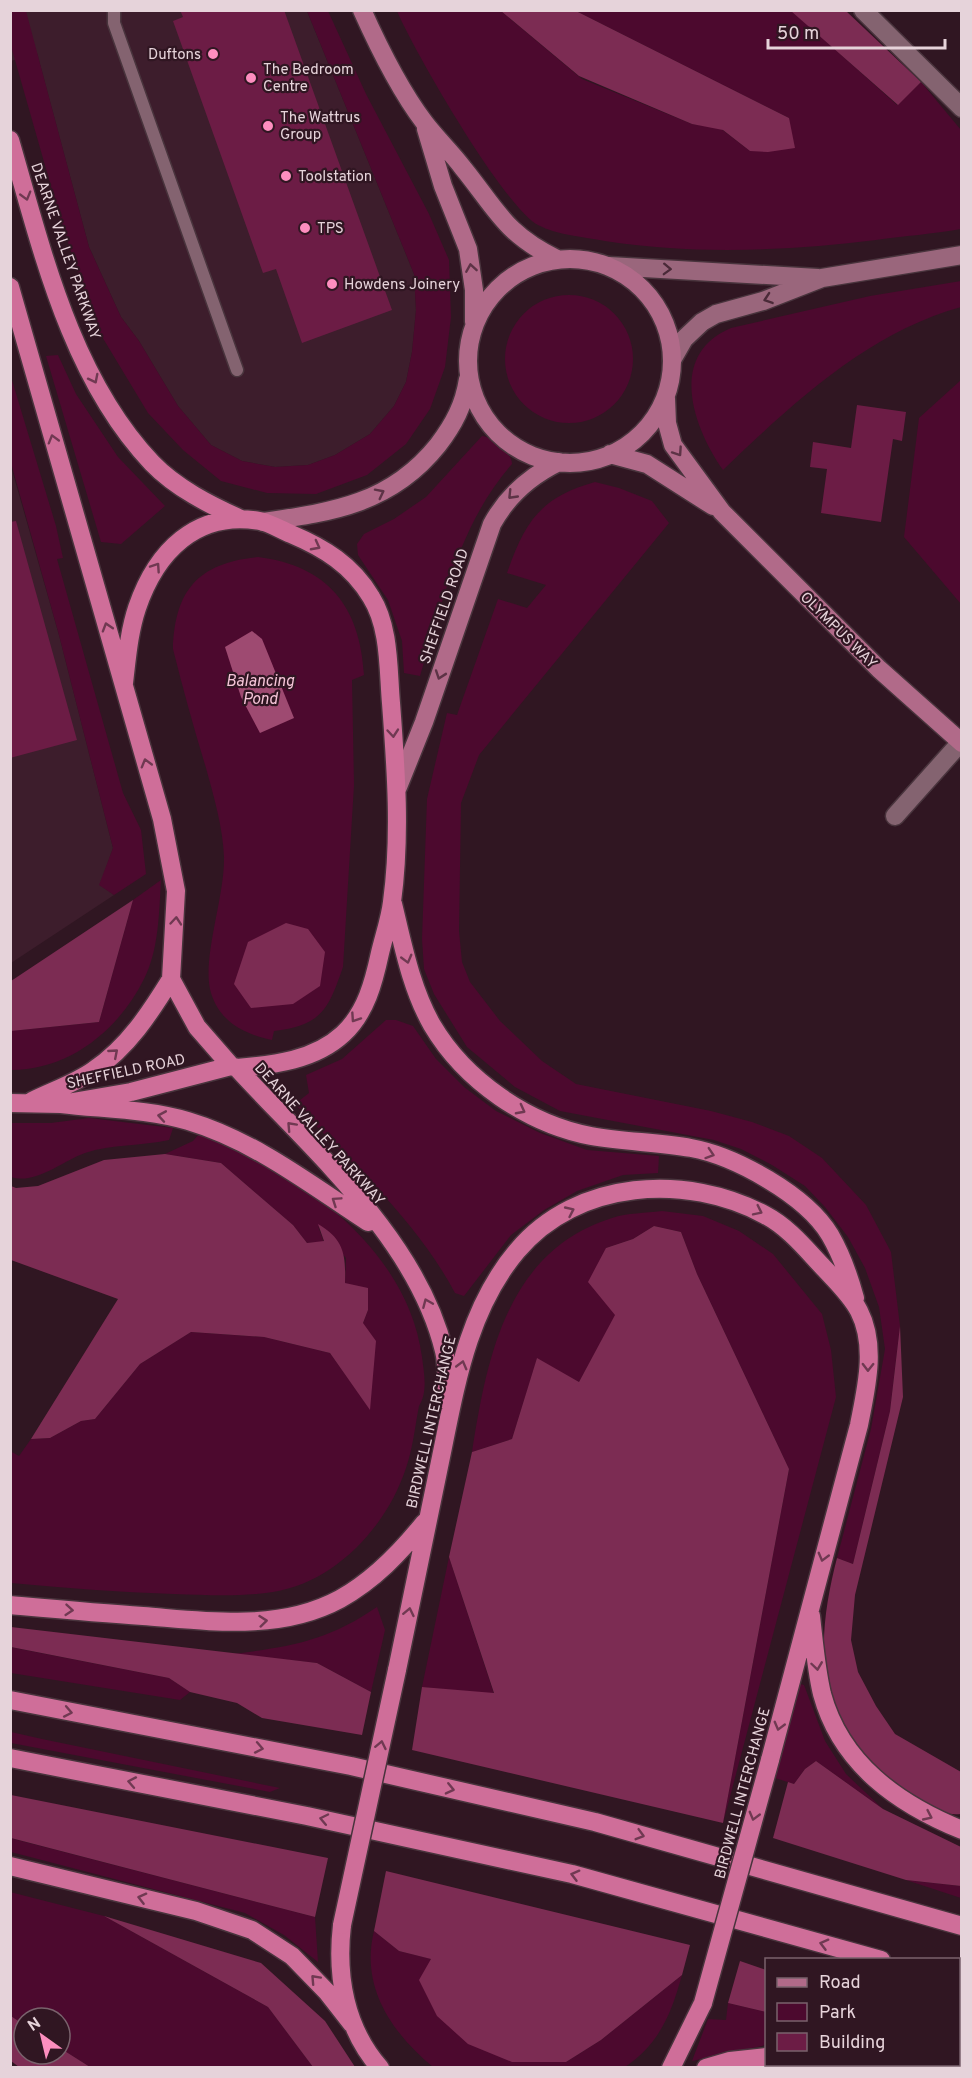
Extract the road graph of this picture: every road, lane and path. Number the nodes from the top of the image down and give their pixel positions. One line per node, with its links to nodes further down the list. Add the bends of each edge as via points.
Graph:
1 (114, 10): 14 (lane, via 114,23)
2 (362, 10): 5 (main road)
3 (862, 10): 4 (street)
4 (962, 108)
5 (424, 122): 8 (main road, via 495,213 530,246); 12 (main road, one-way to 5, via 468,249)
6 (10, 140): 20 (highway, DEARNE VALLEY PARKWAY, one-way to 20, via 69,328 105,397 153,464 172,481)
7 (962, 255): 10 (main road)
8 (557, 259): 9 (main road, via 580,259); 12 (main road, via 534,266 503,284 491,296)
9 (609, 266): 10 (main road, one-way to 10); 13 (main road, via 642,288 655,303 670,340)
10 (822, 278): 13 (main road, one-way to 13, via 716,314 684,339)
11 (10, 287): 22 (highway, one-way to 11)
12 (474, 327): 15 (main road)
13 (672, 360): 16 (main road)
14 (237, 370)
15 (469, 373): 18 (main road, via 479,406 499,434 527,453); 21 (main road, one-way to 15, via 357,504 404,479 451,428 465,399)
16 (666, 396): 17 (main road, via 644,431); 19 (main road, OLYMPUS WAY, one-way to 19, via 672,445)
17 (610, 454): 18 (main road); 19 (main road, OLYMPUS WAY, via 647,464)
18 (560, 462): 24 (main road, SHEFFIELD ROAD, one-way to 24, via 538,472 519,488 503,505 486,536 424,722)
19 (722, 512): 23 (main road, OLYMPUS WAY, via 879,669)
20 (241, 519): 21 (highway); 22 (highway, one-way to 20, via 136,610 159,561 171,547 201,528)
21 (263, 522): 24 (highway, one-way to 24, via 333,555 354,572 372,598 383,626)
22 (124, 682): 27 (highway, one-way to 22, via 177,911 173,868)
23 (961, 743): 25 (street)
24 (398, 787): 26 (highway)
25 (895, 816)
26 (392, 903): 28 (highway, SHEFFIELD ROAD, one-way to 28, via 374,980 365,1003 344,1034 289,1062); 32 (highway, one-way to 32, via 416,993 432,1026 488,1087 512,1105 569,1130 692,1148 738,1162 770,1179 829,1233)
27 (171, 979): 28 (highway, DEARNE VALLEY PARKWAY, via 198,1027); 29 (highway, SHEFFIELD ROAD, one-way to 27, via 100,1065 139,1028)
28 (234, 1067): 30 (highway, SHEFFIELD ROAD); 31 (highway, DEARNE VALLEY PARKWAY, one-way to 28, via 339,1177)
29 (19, 1103): 30 (highway, SHEFFIELD ROAD)
30 (61, 1104): 31 (highway, one-way to 30, via 267,1156 205,1128 154,1115)
31 (385, 1233): 33 (highway, DEARNE VALLEY PARKWAY, one-way to 31, via 445,1353 434,1319 417,1280)
32 (859, 1310): 33 (highway, BIRDWELL INTERCHANGE, one-way to 32, via 473,1326 484,1299 506,1265 535,1232 556,1218 622,1192 693,1190 714,1194 767,1216 837,1281); 36 (highway, BIRDWELL INTERCHANGE, one-way to 36, via 868,1347 868,1379)
33 (447, 1421): 34 (highway, BIRDWELL INTERCHANGE)
34 (427, 1520): 35 (highway, one-way to 34, via 228,1623 267,1621 322,1607 364,1584 399,1554); 43 (highway, BIRDWELL INTERCHANGE, one-way to 34, bridge, via 340,1964 342,1925)
35 (10, 1605)
36 (809, 1608): 39 (highway, one-way to 39, via 822,1692 844,1742 871,1776 902,1802); 46 (highway, BIRDWELL INTERCHANGE, one-way to 46, bridge, via 703,2003)
37 (10, 1700): 41 (highway, one-way to 41, via 351,1766 595,1822)
38 (10, 1758): 42 (highway, one-way to 38, via 572,1874 307,1816)
39 (962, 1830)
40 (10, 1866): 43 (highway, one-way to 40, via 292,1956 252,1930 196,1911)
41 (962, 1926)
42 (876, 1958)
43 (352, 2024): 45 (highway, BIRDWELL INTERCHANGE)
44 (765, 2057): 47 (highway)
45 (380, 2067)
46 (671, 2067)
47 (706, 2067)

